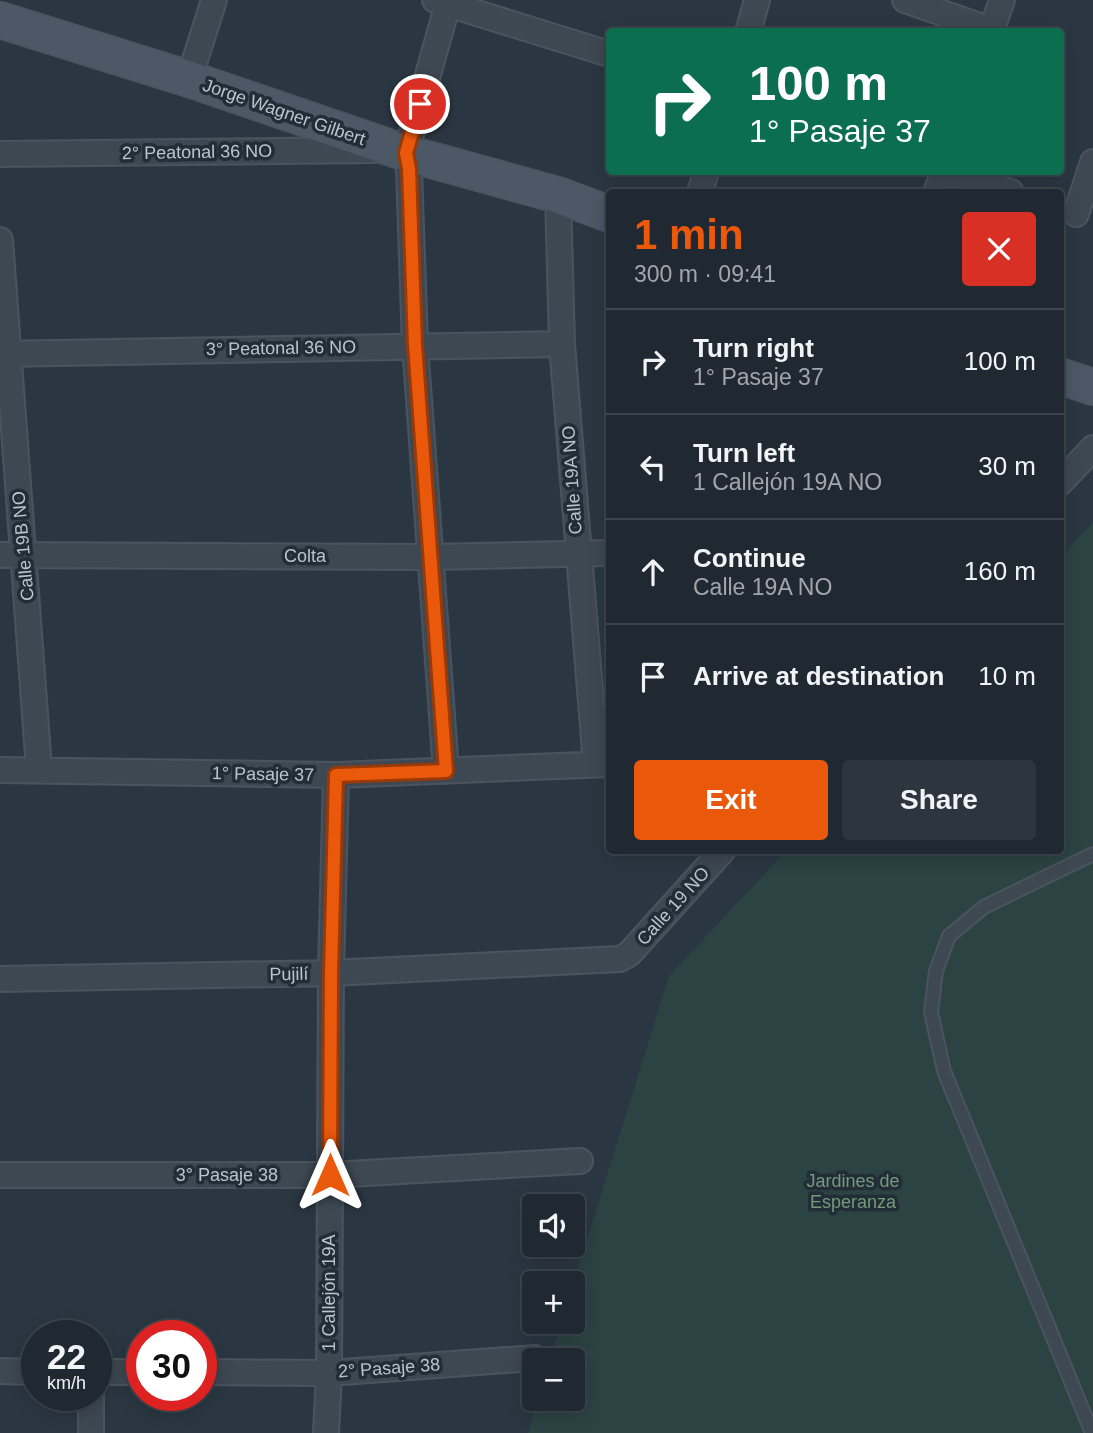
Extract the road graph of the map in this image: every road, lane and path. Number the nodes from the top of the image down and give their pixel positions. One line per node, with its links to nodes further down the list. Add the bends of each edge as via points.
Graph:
1 (214, 0): 11 (street)
2 (757, 0): 7 (street)
3 (905, 0): 8 (street)
4 (1002, 0): 9 (street)
5 (444, 2): 10 (street); 12 (street)
6 (0, 20): 11 (street, Jorge Wagner Gilbert)
7 (749, 28)
8 (983, 28)
9 (992, 28)
10 (606, 53)
11 (189, 79): 12 (street, Jorge Wagner Gilbert)
12 (400, 151): 13 (street, 2° Peatonal 36 NO); 17 (street, Jorge Wagner Gilbert); 22 (street, via 409,169)
13 (0, 154)
14 (1093, 162): 19 (street)
15 (955, 175): 16 (street)
16 (1001, 189)
17 (558, 195): 18 (street, Jorge Wagner Gilbert); 21 (street, Calle 19A NO)
18 (606, 213)
19 (1076, 214)
20 (0, 240): 23 (street, Calle 19B NO)
21 (562, 344): 22 (street, 3° Peatonal 36 NO); 30 (street, Calle 19A NO)
22 (415, 345): 23 (street, 3° Peatonal 36 NO); 31 (street)
23 (3, 354): 29 (street, Calle 19B NO)
24 (1064, 377): 25 (street)
25 (1093, 387)
26 (1093, 448): 27 (street)
27 (1064, 479)
28 (606, 554): 30 (street, Colta)
29 (12, 555): 31 (street, Colta); 33 (street, Calle 19B NO)
30 (578, 555): 31 (street, Colta); 32 (street, Calle 19A NO)
31 (432, 557): 35 (street)
32 (603, 764): 35 (street, 1° Pasaje 37)
33 (39, 769): 34 (street, 1° Pasaje 37); 36 (street, 1° Pasaje 37)
34 (0, 770)
35 (446, 771): 36 (street, 1° Pasaje 37)
36 (336, 775): 40 (street, 1 Callejón 19A)
37 (719, 854): 39 (street, Calle 19 NO)
38 (1093, 854): 53 (lane, via 984,907 949,936 936,971 931,1012 944,1071)
39 (620, 959): 40 (street, Pujilí)
40 (331, 973): 41 (street, Pujilí); 44 (street, 1 Callejón 19A)
41 (0, 979)
42 (580, 1161): 44 (street, 3° Pasaje 38)
43 (0, 1175): 44 (street, 3° Pasaje 38)
44 (330, 1175): 49 (street, 1 Callejón 19A)
45 (522, 1359): 49 (street, 2° Pasaje 38)
46 (0, 1371): 47 (street)
47 (21, 1372)
48 (217, 1372): 49 (street, 2° Pasaje 38)
49 (329, 1373): 52 (street, 1 Callejón 19A)
50 (91, 1411): 51 (street)
51 (91, 1433)
52 (326, 1433)
53 (1092, 1433)

